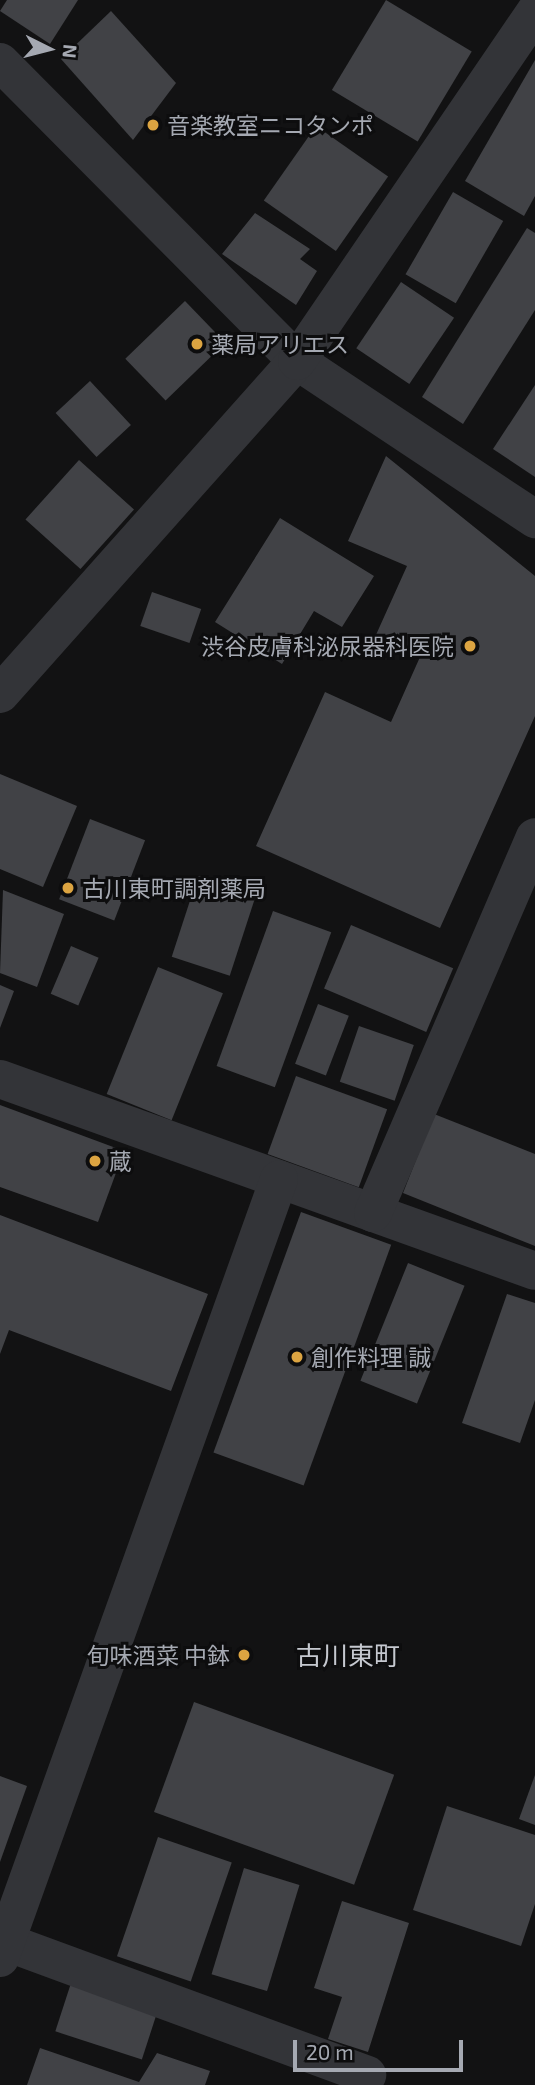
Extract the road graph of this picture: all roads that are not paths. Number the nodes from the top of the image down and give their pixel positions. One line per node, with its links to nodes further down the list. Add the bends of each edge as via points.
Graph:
1 (535, 12): 3 (street)
2 (0, 61): 3 (street)
3 (297, 360): 4 (street); 5 (street)
4 (535, 519)
5 (0, 694)
6 (535, 837): 9 (street)
7 (0, 1079): 8 (street)
8 (279, 1179): 9 (street); 11 (street)
9 (373, 1213): 10 (street)
10 (535, 1271)
11 (3, 1950): 12 (street)
12 (367, 2075)

